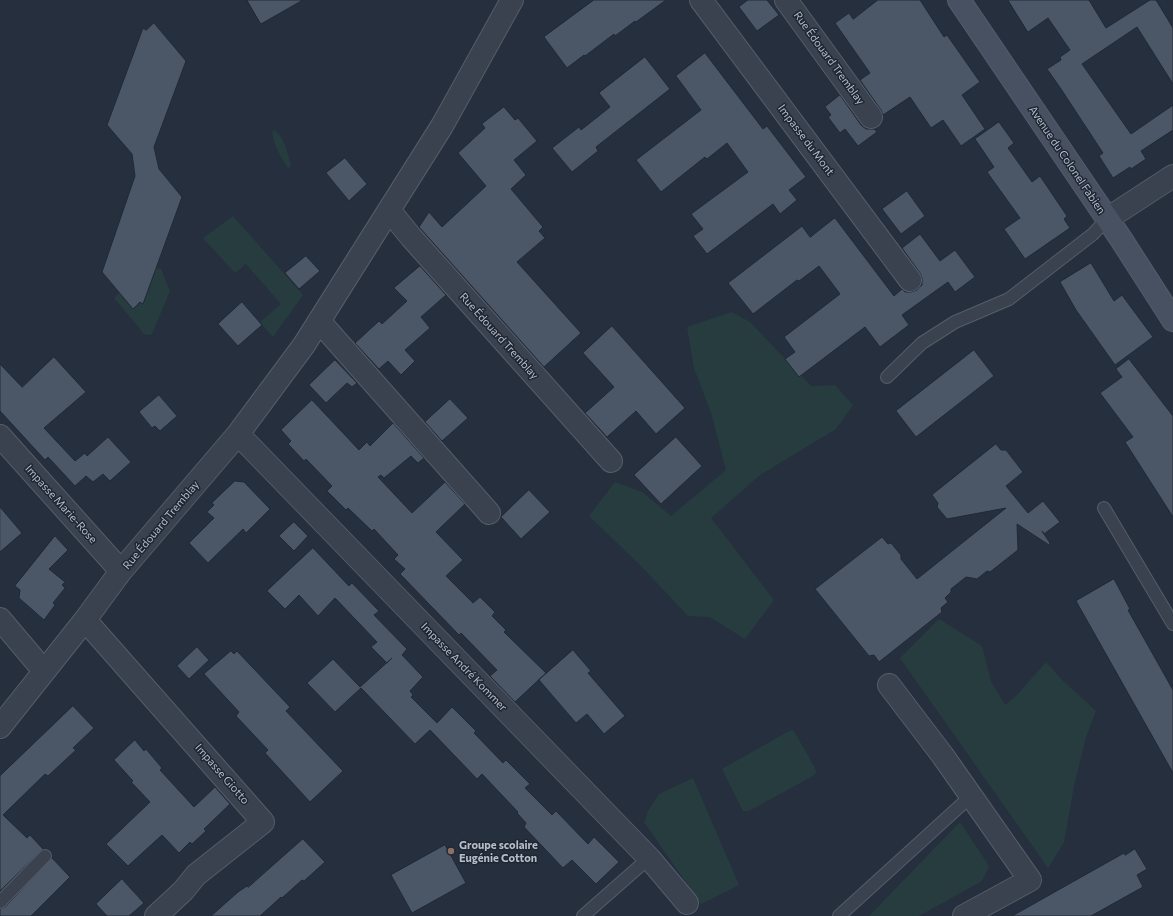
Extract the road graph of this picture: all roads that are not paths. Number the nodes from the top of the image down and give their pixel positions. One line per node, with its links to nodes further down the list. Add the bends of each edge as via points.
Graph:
1 (512, 0): 7 (street, Rue Édouard Tremblay, via 442,126)
2 (701, 0): 9 (street, Impasse du Mont)
3 (786, 0): 5 (street, Rue Édouard Tremblay)
4 (959, 0): 8 (street, Avenue du Colonel Fabien)
5 (871, 117)
6 (1173, 176): 8 (street)
7 (389, 210): 10 (street, Rue Édouard Tremblay); 15 (street, Rue Édouard Tremblay)
8 (1107, 219): 11 (street, Avenue du Colonel Fabien); 12 (lane, via 1092,234 1009,299 955,322 922,343)
9 (910, 280)
10 (319, 320): 13 (street, Rue Édouard Tremblay, via 304,345); 17 (street)
11 (1173, 320)
12 (887, 377)
13 (238, 434): 18 (street, Rue Édouard Tremblay); 27 (street, Impasse André Kommer)
14 (0, 436): 18 (street, Impasse Marie-Rose)
15 (611, 461)
16 (1104, 508): 21 (lane)
17 (489, 513)
18 (121, 571): 20 (street, Rue Édouard Tremblay)
19 (0, 619): 22 (street)
20 (85, 620): 22 (street, Rue Édouard Tremblay); 30 (street, Impasse Giotto, via 263,822 196,875)
21 (1173, 624)
22 (44, 670): 24 (street, Rue Édouard Tremblay)
23 (890, 685): 25 (street)
24 (0, 727)
25 (971, 796): 32 (lane); 33 (street, via 1030,880)
26 (45, 856): 28 (lane)
27 (649, 858): 29 (street, Impasse André Kommer); 31 (lane)
28 (0, 902)
29 (687, 902)
30 (156, 916)
31 (583, 916)
32 (839, 916)
33 (964, 916)

